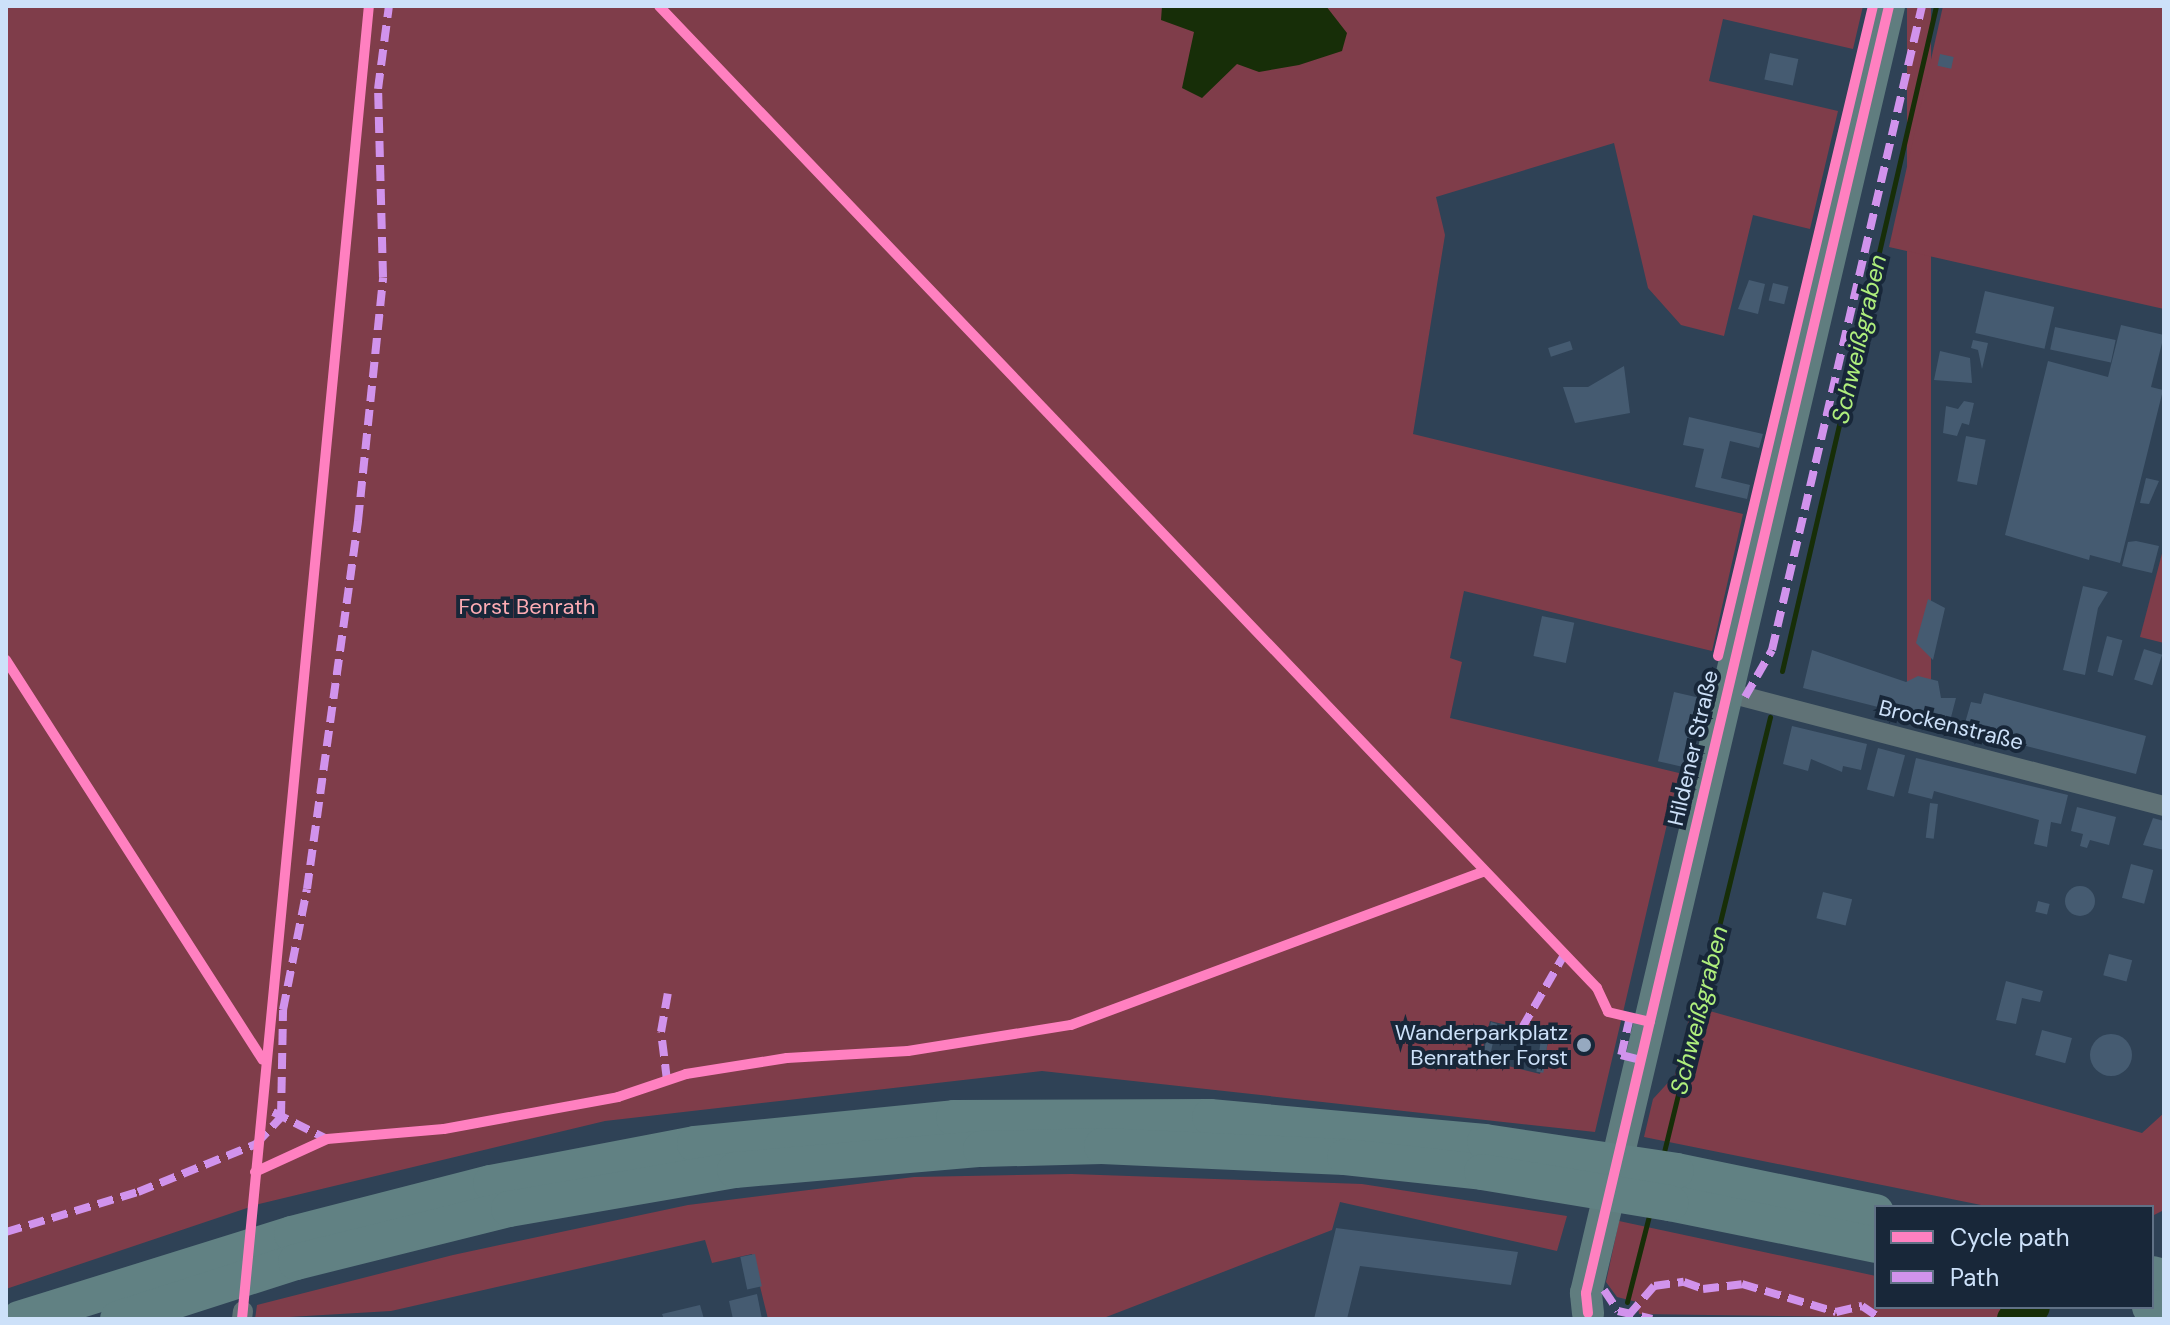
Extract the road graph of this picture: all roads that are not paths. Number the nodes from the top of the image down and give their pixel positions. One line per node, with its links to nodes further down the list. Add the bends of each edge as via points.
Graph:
1 (1889, 6): 2 (main road, Hildener Straße)
2 (1726, 692): 3 (street, Brockenstraße); 8 (main road, Hildener Straße, via 1586,1293)
3 (2164, 806)
4 (1673, 1187): 5 (highway); 6 (highway); 7 (highway, bridge, via 1210,1117 954,1118 695,1144 491,1183)
5 (1874, 1212)
6 (1874, 1244)
7 (187, 1281): 9 (highway); 10 (highway)
8 (1594, 1317)
9 (19, 1319)
10 (118, 1319)

